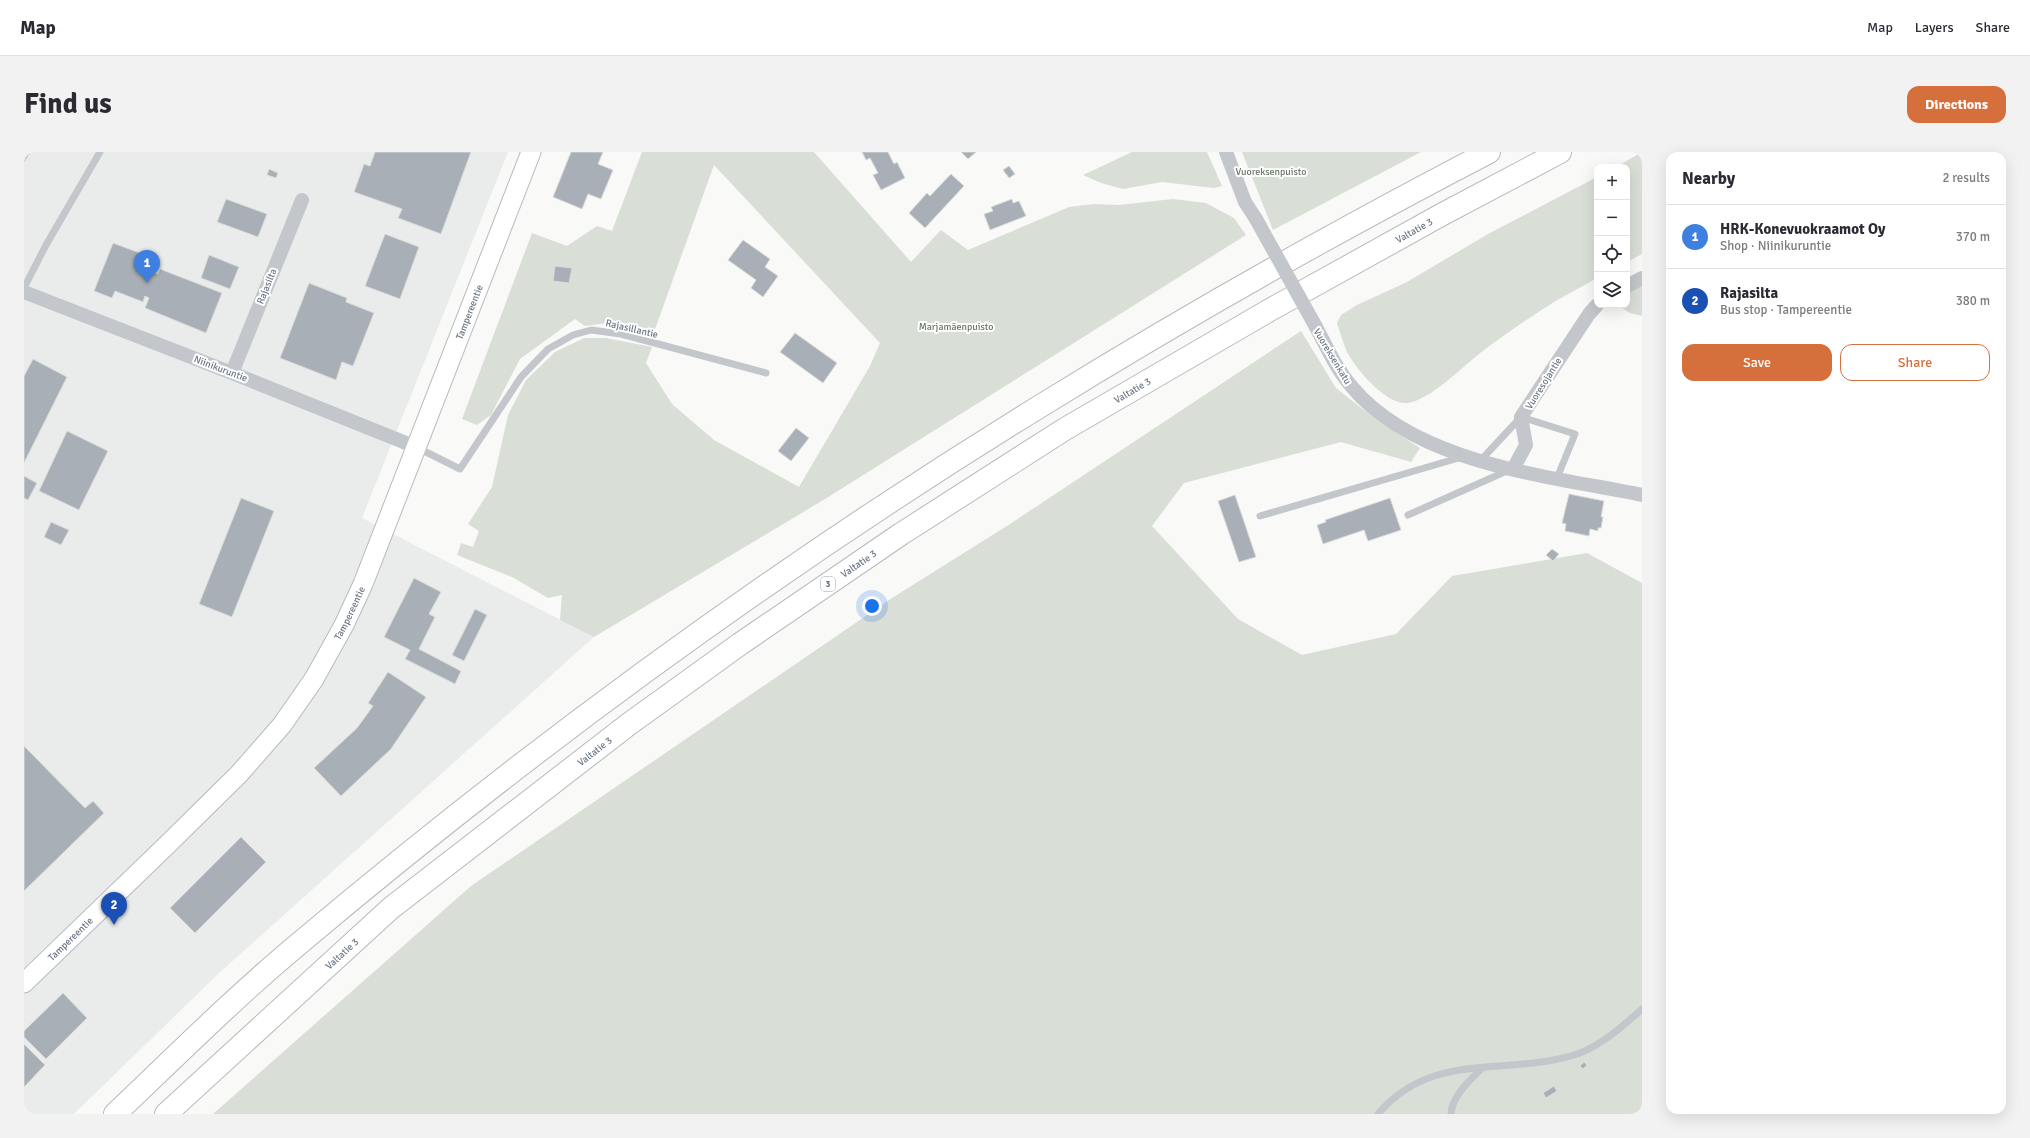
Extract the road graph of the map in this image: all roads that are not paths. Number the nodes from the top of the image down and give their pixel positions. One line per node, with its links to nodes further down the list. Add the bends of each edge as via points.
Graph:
1 (100, 152): 9 (lane)
2 (531, 152): 15 (main road, Tampereentie)
3 (1226, 152): 16 (street, Vuoreksenkatu, bridge, via 1245,202 1351,387 1397,425 1427,442)
4 (1489, 152): 26 (highway, via 1251,282 1048,401 883,506 721,617 608,698 486,792 301,942 218,1015)
5 (1560, 152): 27 (highway, Valtatie 3 / 3, via 1275,307 1065,429 901,534 740,644 629,724 391,908)
6 (302, 200): 12 (street, Rajasilta)
7 (1642, 278): 8 (street)
8 (1630, 284)
9 (24, 288)
10 (24, 292): 12 (street, Niinikuruntie)
11 (1594, 308): 14 (street, Vuoresojantie)
12 (232, 373): 15 (street, Niinikuruntie)
13 (766, 374): 15 (lane, Rajasillantie, via 621,334 591,330 560,340 534,362 521,377 460,469)
14 (1521, 417): 17 (lane); 18 (street, Vuoresojantie, via 1526,445); 19 (lane, via 1575,434)
15 (416, 447): 23 (main road, Tampereentie, via 363,584 344,625 314,679 282,725 239,774)
16 (1464, 456): 17 (street, Vuoreksenkatu); 22 (lane)
17 (1480, 461): 18 (street, Vuoreksenkatu)
18 (1513, 469): 19 (street, Vuoreksenkatu); 21 (lane)
19 (1557, 478): 20 (street, Vuoreksenkatu)
20 (1642, 495)
21 (1408, 515)
22 (1260, 516)
23 (24, 983)
24 (1642, 1009): 25 (lane, via 1607,1038 1580,1052 1550,1060)
25 (1482, 1068): 28 (lane, via 1446,1072 1417,1082 1391,1099); 29 (lane, via 1466,1085 1451,1108)
26 (115, 1114)
27 (166, 1114)
28 (1378, 1114)
29 (1451, 1114)

